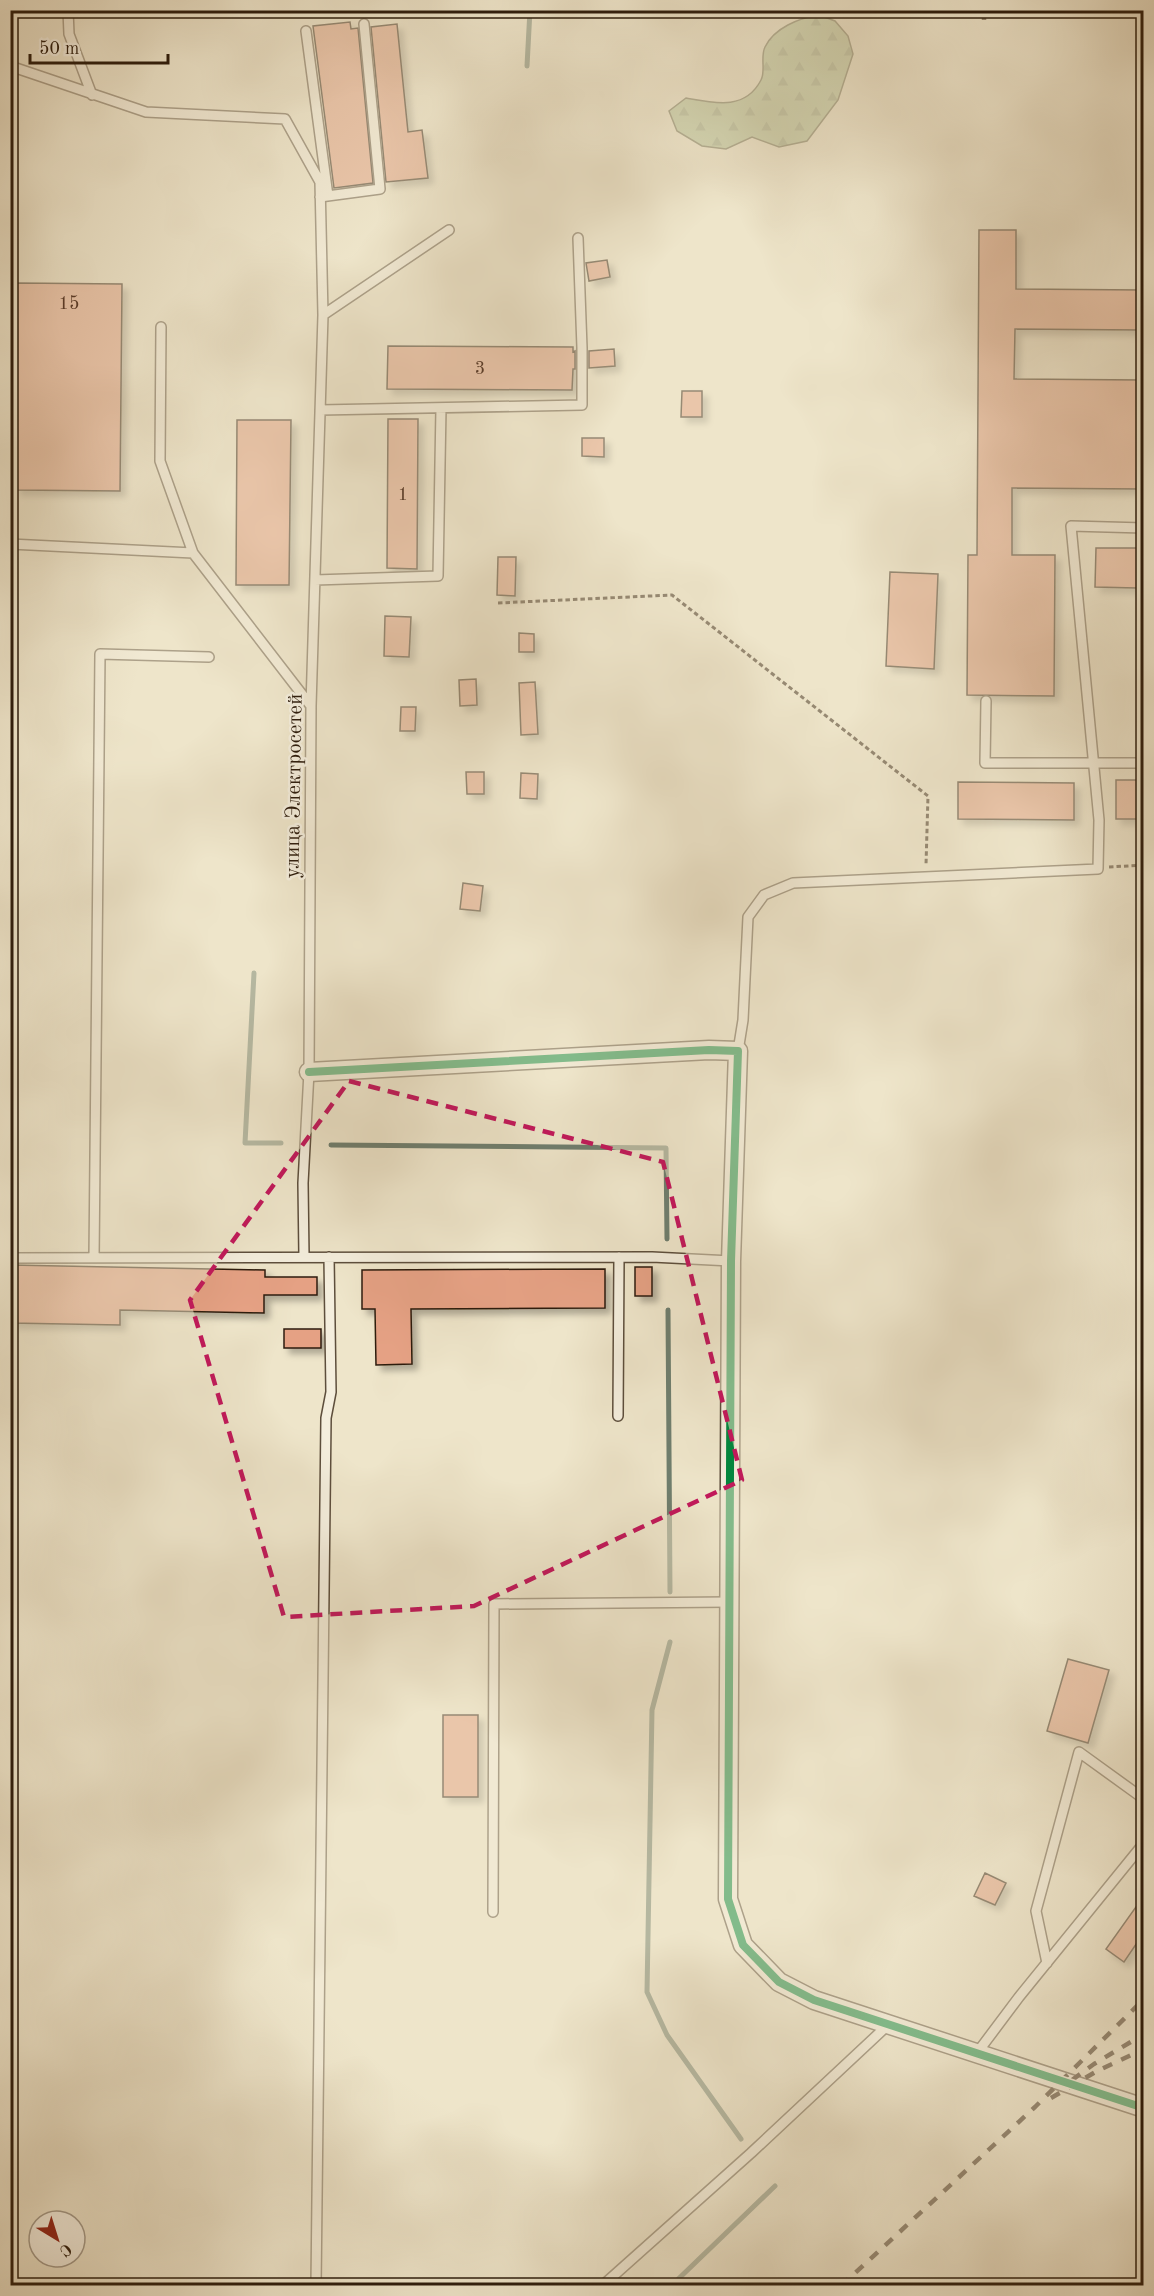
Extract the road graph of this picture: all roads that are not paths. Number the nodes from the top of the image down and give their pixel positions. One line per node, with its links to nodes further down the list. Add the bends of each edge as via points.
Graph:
1 (68, 10): 5 (lane, via 69,34)
2 (364, 24): 6 (lane, via 380,189)
3 (306, 31): 6 (lane)
4 (10, 66): 5 (lane)
5 (92, 95): 6 (lane, via 146,112 285,119)
6 (324, 196): 9 (lane, улица Электросетей)
7 (449, 230): 9 (lane)
8 (578, 238): 11 (lane, via 582,405)
9 (323, 315): 12 (lane, улица Электросетей)
10 (161, 327): 15 (lane, via 160,460)
11 (441, 408): 12 (lane); 16 (lane, via 438,576)
12 (320, 410): 16 (lane, улица Электросетей)
13 (1143, 528): 20 (lane, via 1071,526)
14 (10, 544): 15 (lane)
15 (194, 553): 19 (lane)
16 (315, 580): 19 (lane, улица Электросетей)
17 (209, 657): 28 (lane, via 100,654)
18 (986, 701): 20 (lane, via 985,763)
19 (311, 706): 23 (lane, улица Электросетей)
20 (1093, 762): 21 (lane); 22 (lane, via 1099,820 1098,868 793,883 764,895 748,916)
21 (1143, 763)
22 (738, 1051): 23 (street); 29 (street)
23 (309, 1072): 24 (lane, улица Электросетей)
24 (304, 1257): 25 (lane); 28 (lane)
25 (329, 1257): 26 (lane); 39 (lane, via 331,1392 326,1418)
26 (620, 1257): 29 (lane); 30 (lane)
27 (10, 1258): 28 (lane)
28 (94, 1258)
29 (731, 1261): 31 (street)
30 (618, 1416)
31 (729, 1602): 34 (lane, via 494,1604); 36 (street, via 728,1899 743,1945 779,1982 814,2000)
32 (1143, 1799): 35 (lane, via 1079,1752 1036,1911)
33 (1143, 1843): 35 (lane)
34 (493, 1912)
35 (1047, 1963): 37 (lane)
36 (889, 2024): 37 (street); 40 (lane)
37 (977, 2053): 38 (street)
38 (1143, 2108)
39 (316, 2286)
40 (602, 2286)

